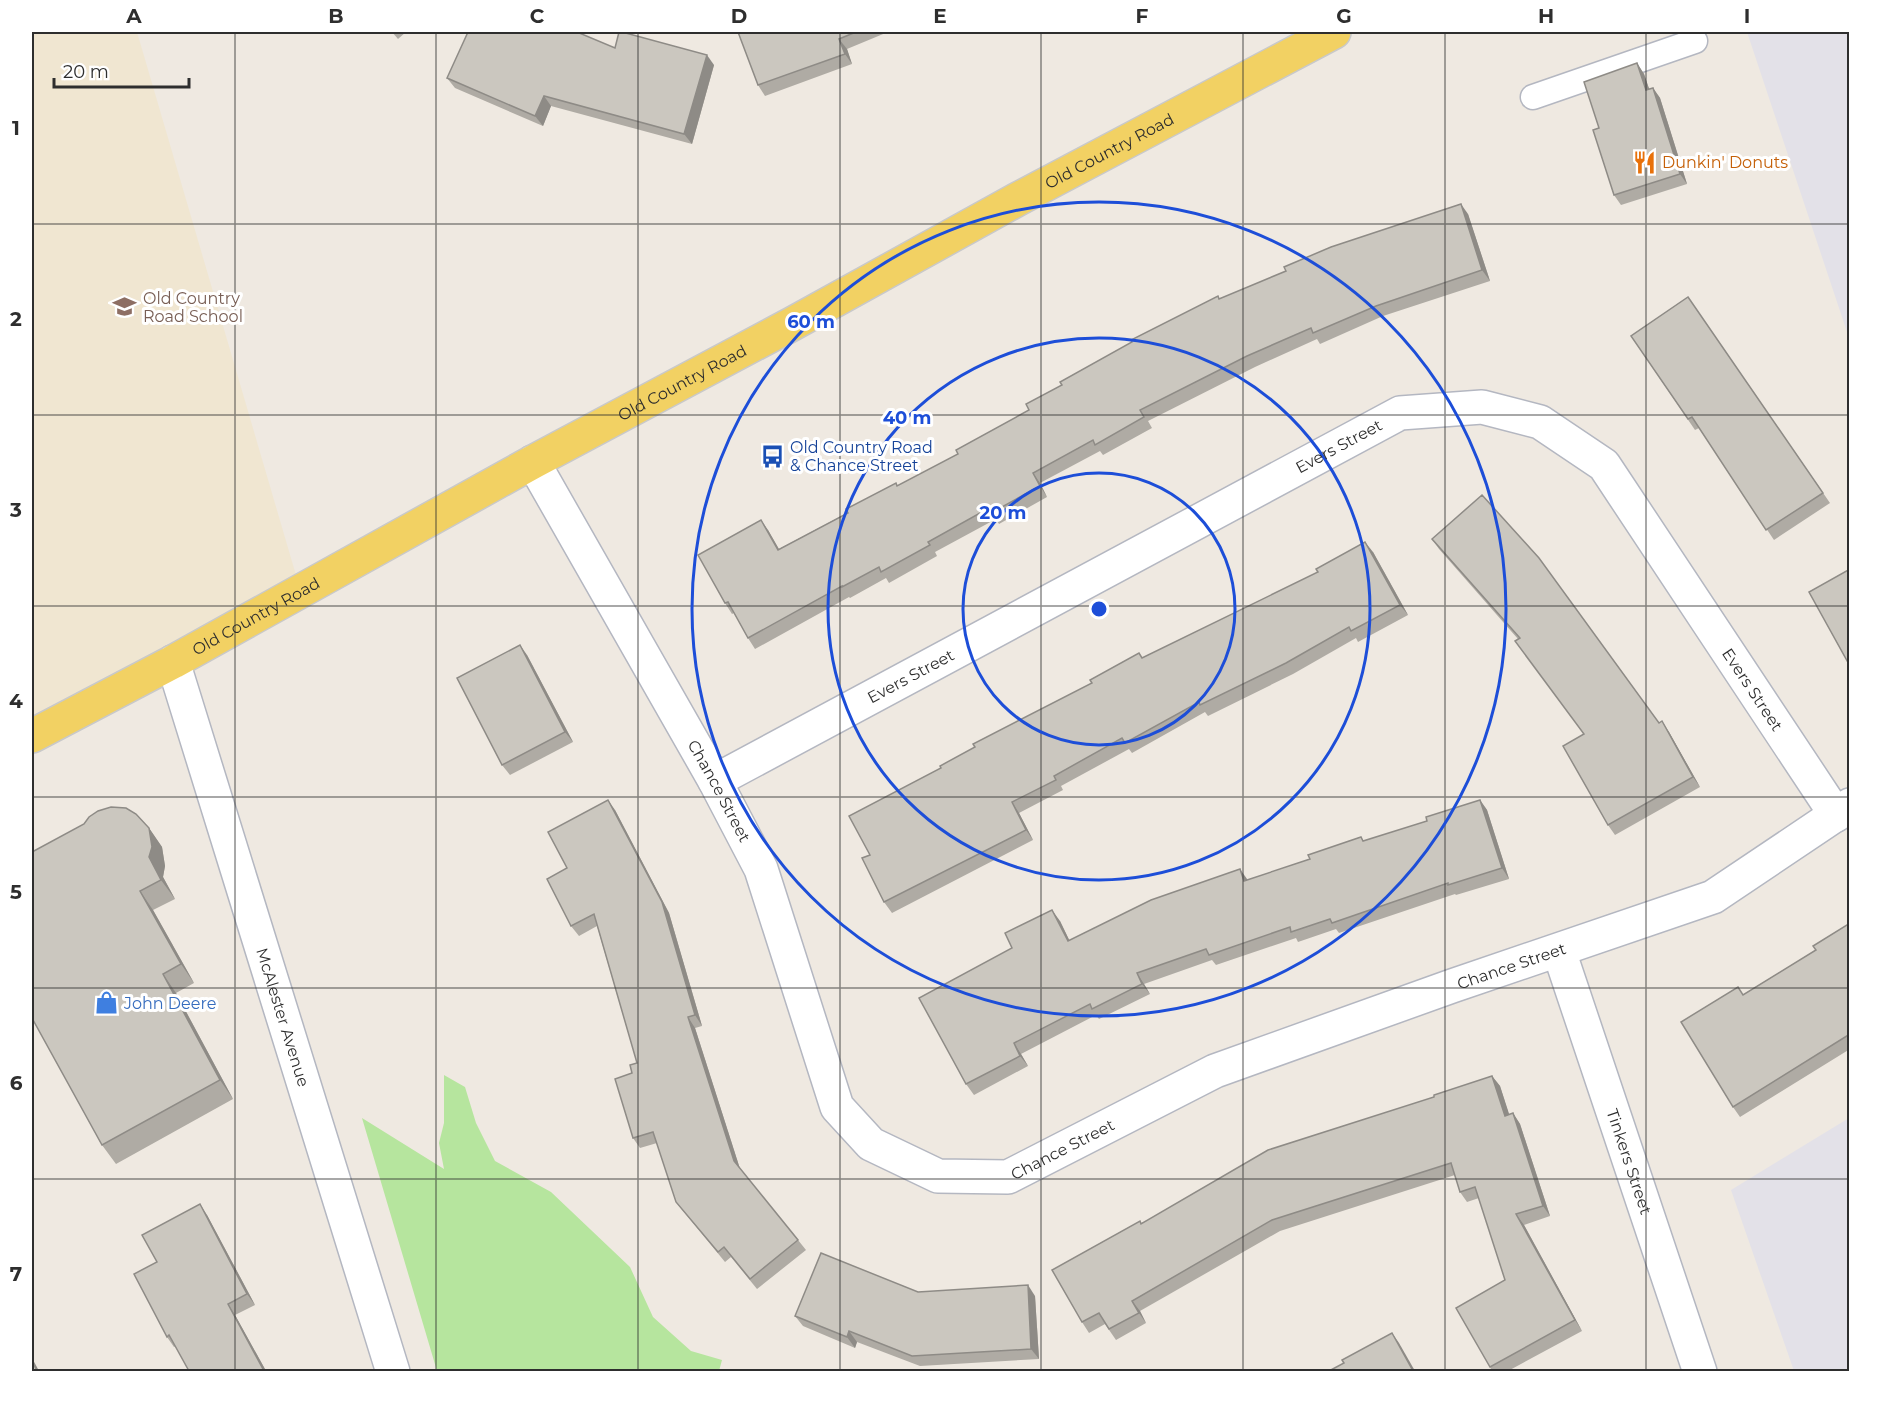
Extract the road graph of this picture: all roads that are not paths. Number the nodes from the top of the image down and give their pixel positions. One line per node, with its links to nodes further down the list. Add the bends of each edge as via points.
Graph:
1 (1334, 32): 4 (main road, Old Country Road)
2 (1695, 41): 3 (lane)
3 (1533, 97)
4 (533, 462): 5 (main road, Old Country Road); 7 (street, Chance Street)
5 (173, 662): 6 (main road, Old Country Road); 10 (street, McAlester Avenue)
6 (32, 736)
7 (715, 781): 8 (street, Evers Street, via 1400,413 1482,407 1540,422 1604,465); 9 (street, Chance Street, via 760,868 837,1107 871,1144 938,1176 1008,1177 1215,1071)
8 (1843, 810): 9 (street, Chance Street, via 1713,897)
9 (1558, 951): 11 (street, Tinkers Street)
10 (393, 1371)
11 (1700, 1371)

